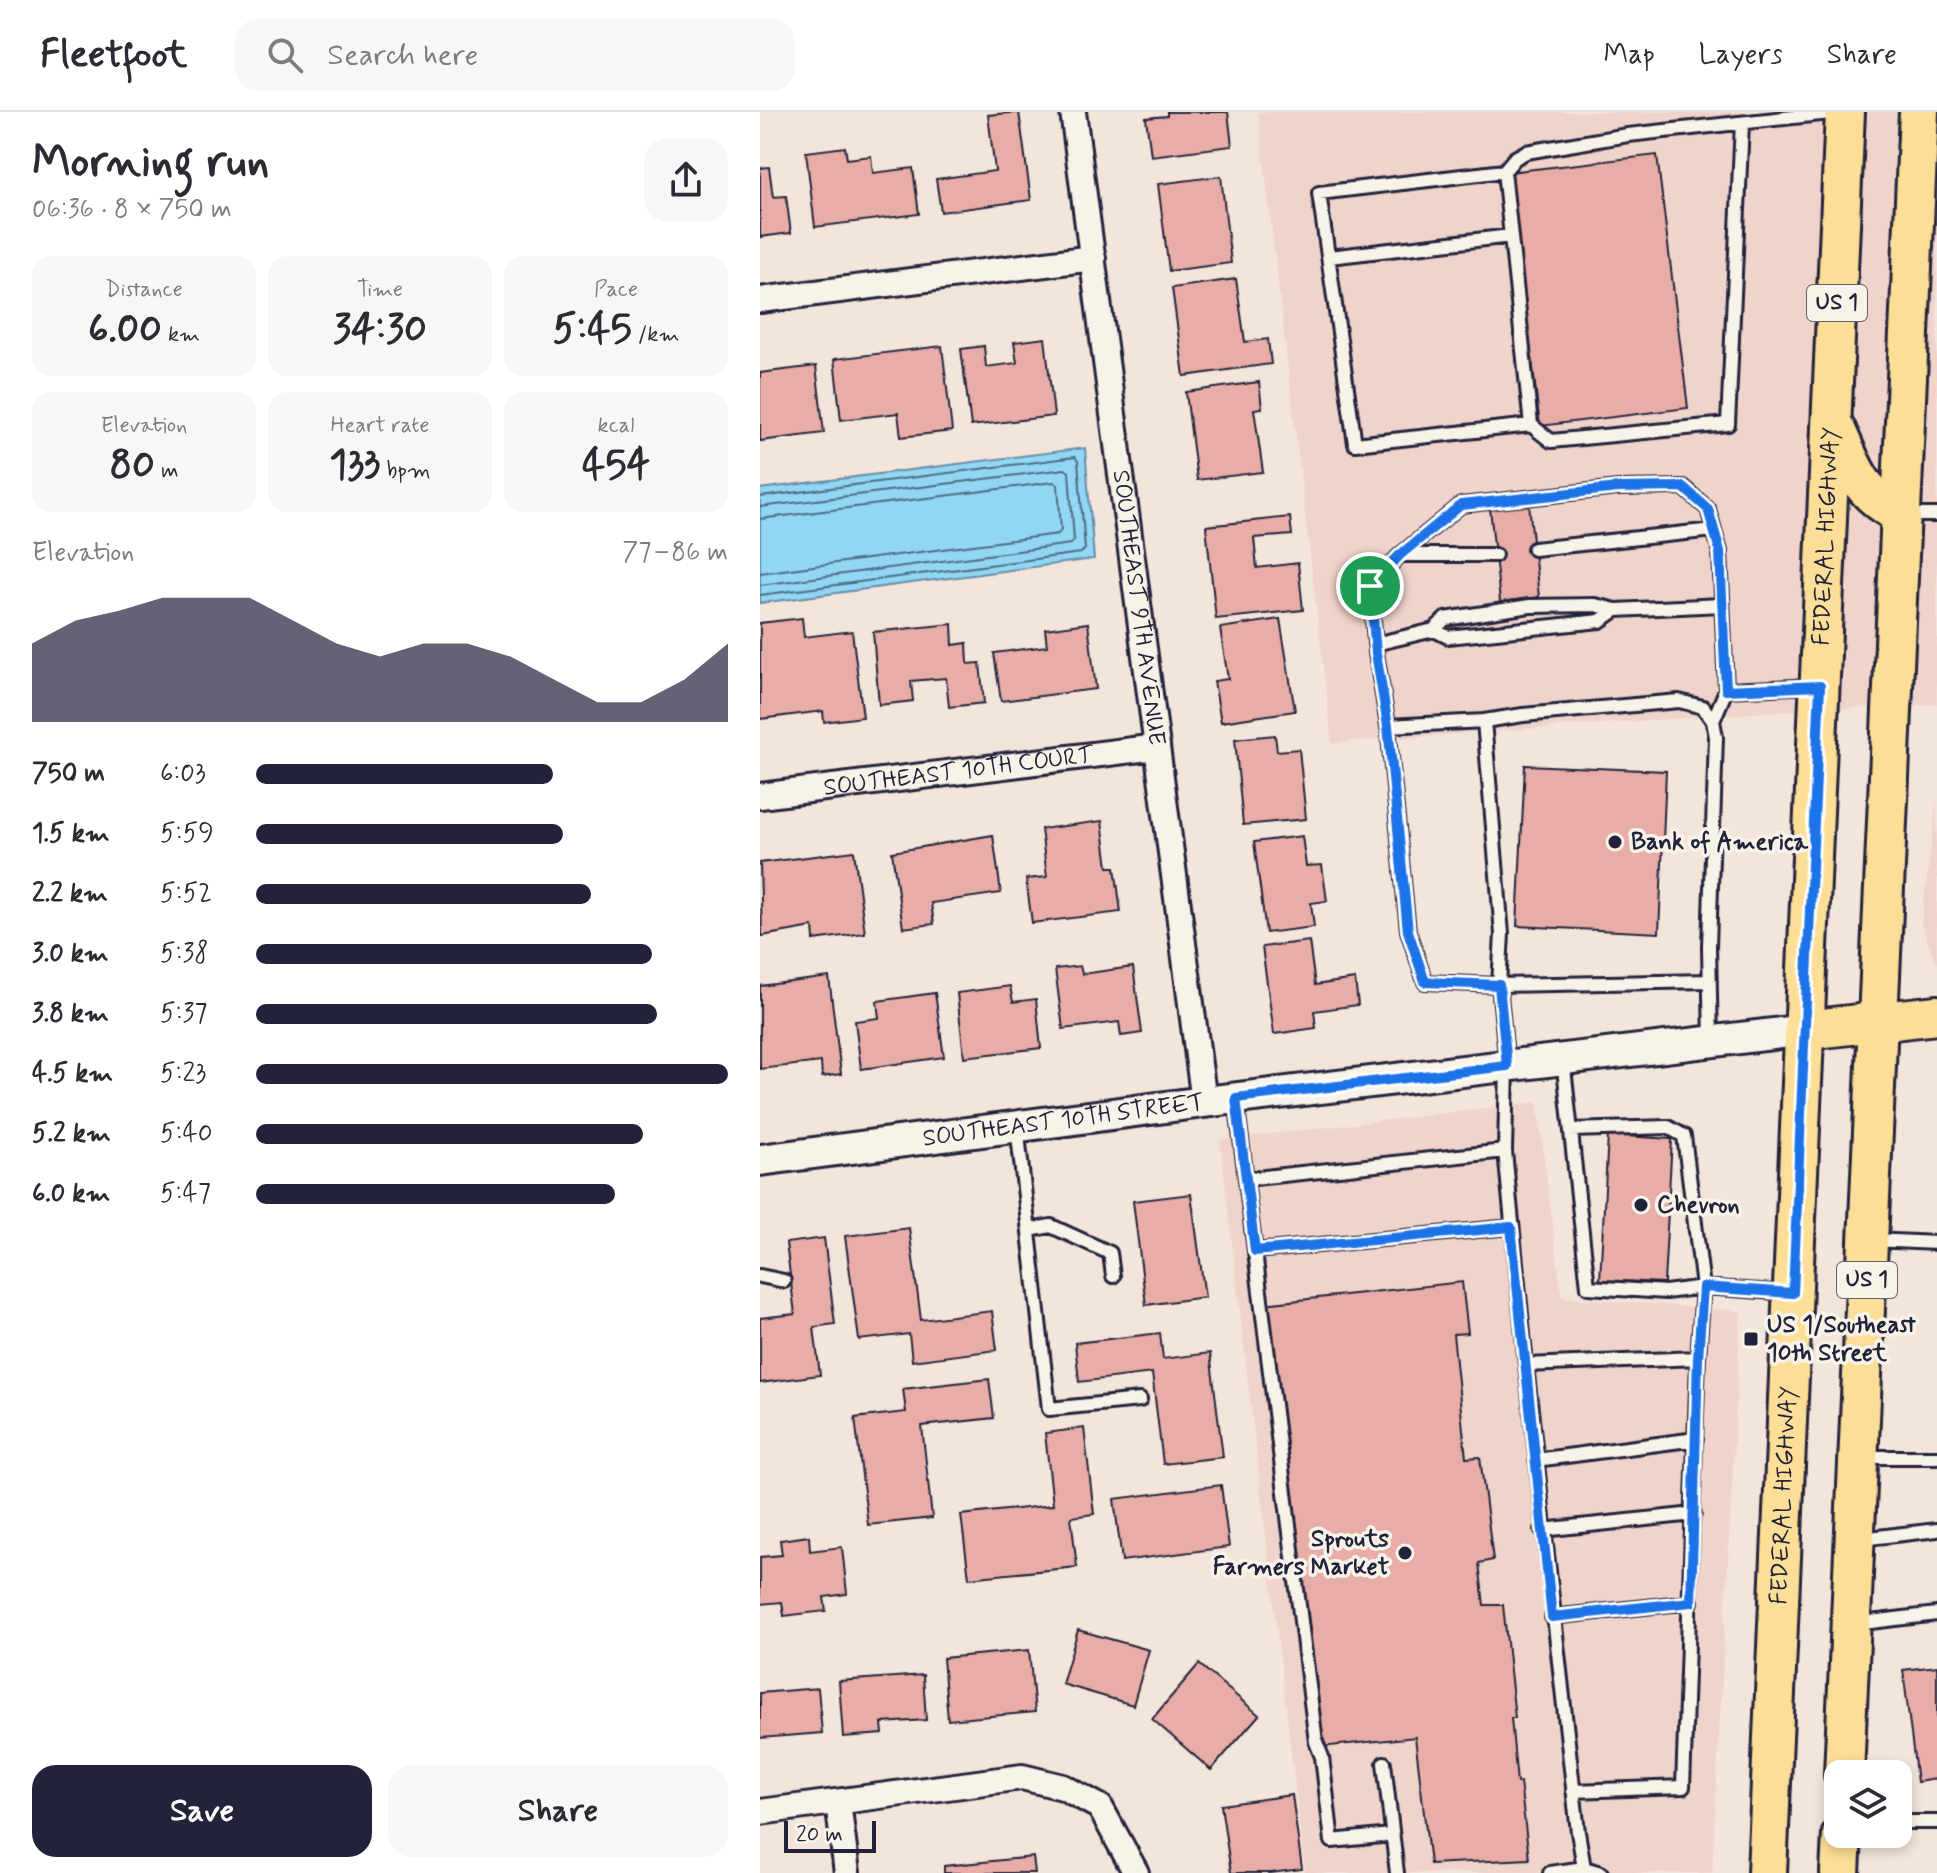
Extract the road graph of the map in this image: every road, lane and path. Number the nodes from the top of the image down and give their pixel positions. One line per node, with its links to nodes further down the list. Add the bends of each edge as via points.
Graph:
1 (1073, 112): 8 (street, SOUTHEAST 9TH AVENUE)
2 (1844, 112): 4 (lane); 10 (main road, FEDERAL HIGHWAY / US 1)
3 (1919, 112): 12 (main road, US 1)
4 (1742, 123): 5 (lane, via 1526,152); 11 (lane, via 1728,424 1551,441)
5 (1504, 171): 6 (lane); 7 (lane, via 1319,193)
6 (1511, 236): 7 (lane); 11 (lane)
7 (1329, 257): 11 (lane, via 1355,444)
8 (1093, 258): 9 (street); 26 (street, SOUTHEAST 9TH AVENUE)
9 (760, 300)
10 (1832, 421): 12 (main road, via 1863,487 1879,502); 21 (main road, FEDERAL HIGHWAY / US 1)
11 (1531, 425)
12 (1919, 515): 31 (main road, US 1)
13 (1714, 530): 14 (lane); 15 (lane, via 1708,509 1683,487 1618,488 1461,505); 17 (lane)
14 (1534, 549)
15 (1400, 555): 16 (lane); 20 (lane, via 1370,586)
16 (1495, 555)
17 (1722, 605): 18 (lane); 22 (lane)
18 (1616, 610): 19 (lane, via 1600,621 1448,637); 19 (lane, via 1595,605 1530,606 1445,619)
19 (1434, 630): 20 (lane)
20 (1375, 644): 25 (lane)
21 (1820, 686): 22 (lane); 32 (main road, FEDERAL HIGHWAY / US 1)
22 (1726, 690): 24 (lane)
23 (1484, 721): 24 (lane, via 1679,701 1703,707); 25 (lane); 29 (lane, via 1502,934)
24 (1713, 721): 28 (lane)
25 (1388, 726): 29 (lane, via 1408,931 1425,982)
26 (1157, 747): 27 (street, SOUTHEAST 10TH COURT); 37 (street, SOUTHEAST 9TH AVENUE)
27 (760, 796)
28 (1710, 981): 29 (lane); 33 (lane)
29 (1499, 985): 35 (lane)
30 (1937, 1015): 31 (main road, SOUTHEAST 10TH STREET)
31 (1879, 1021): 32 (main road, SOUTHEAST 10TH STREET); 45 (main road, US 1)
32 (1806, 1030): 33 (street, SOUTHEAST 10TH STREET); 52 (main road, FEDERAL HIGHWAY / US 1)
33 (1711, 1042): 34 (street, SOUTHEAST 10TH STREET)
34 (1563, 1059): 35 (street, SOUTHEAST 10TH STREET); 39 (lane)
35 (1507, 1066): 36 (street, SOUTHEAST 10TH STREET); 40 (lane)
36 (1236, 1098): 37 (street, SOUTHEAST 10TH STREET); 42 (lane)
37 (1204, 1102): 38 (street, SOUTHEAST 10TH STREET)
38 (1017, 1126): 41 (street, SOUTHEAST 10TH STREET); 44 (lane)
39 (1571, 1130): 51 (lane, via 1668,1127 1684,1136); 51 (lane, via 1588,1287 1666,1292)
40 (1505, 1151): 42 (lane); 43 (lane)
41 (760, 1160)
42 (1246, 1179): 47 (lane)
43 (1511, 1227): 47 (lane); 54 (lane)
44 (1029, 1230): 49 (lane, via 1051,1226 1110,1253); 55 (lane, via 1049,1409)
45 (1869, 1239): 46 (lane); 57 (main road, US 1)
46 (1937, 1243)
47 (1255, 1251): 76 (lane, via 1332,1841)
48 (760, 1276): 50 (lane)
49 (1113, 1276)
50 (784, 1281)
51 (1703, 1287): 52 (lane); 53 (lane)
52 (1793, 1293): 70 (main road, FEDERAL HIGHWAY / US 1)
53 (1698, 1358): 54 (lane); 56 (lane)
54 (1526, 1365): 59 (lane)
55 (1140, 1400)
56 (1696, 1439): 59 (lane); 60 (lane)
57 (1860, 1457): 58 (lane); 63 (main road, US 1)
58 (1937, 1457)
59 (1536, 1460): 61 (lane)
60 (1694, 1514): 61 (lane); 64 (lane)
61 (1542, 1530): 66 (lane)
62 (1937, 1530): 63 (lane)
63 (1856, 1539): 67 (main road, US 1)
64 (1691, 1602): 66 (lane); 71 (lane, via 1683,1787)
65 (1937, 1614): 67 (lane)
66 (1552, 1617): 71 (lane)
67 (1851, 1624): 68 (main road, US 1)
68 (1845, 1760)
69 (1384, 1763): 76 (lane)
70 (1771, 1785): 84 (main road, FEDERAL HIGHWAY / US 1); 85 (main road)
71 (1573, 1791): 78 (lane)
72 (838, 1802): 73 (street); 79 (street); 80 (street, via 1022,1777 1063,1787 1100,1807)
73 (760, 1812)
74 (1912, 1822): 75 (lane)
75 (1937, 1822)
76 (1391, 1835): 81 (lane)
77 (1841, 1848): 86 (main road)
78 (1584, 1871): 82 (lane); 83 (lane)
79 (847, 1873)
80 (1136, 1873)
81 (1397, 1873)
82 (1550, 1873)
83 (1601, 1873)
84 (1767, 1873)
85 (1795, 1873)
86 (1840, 1873)

